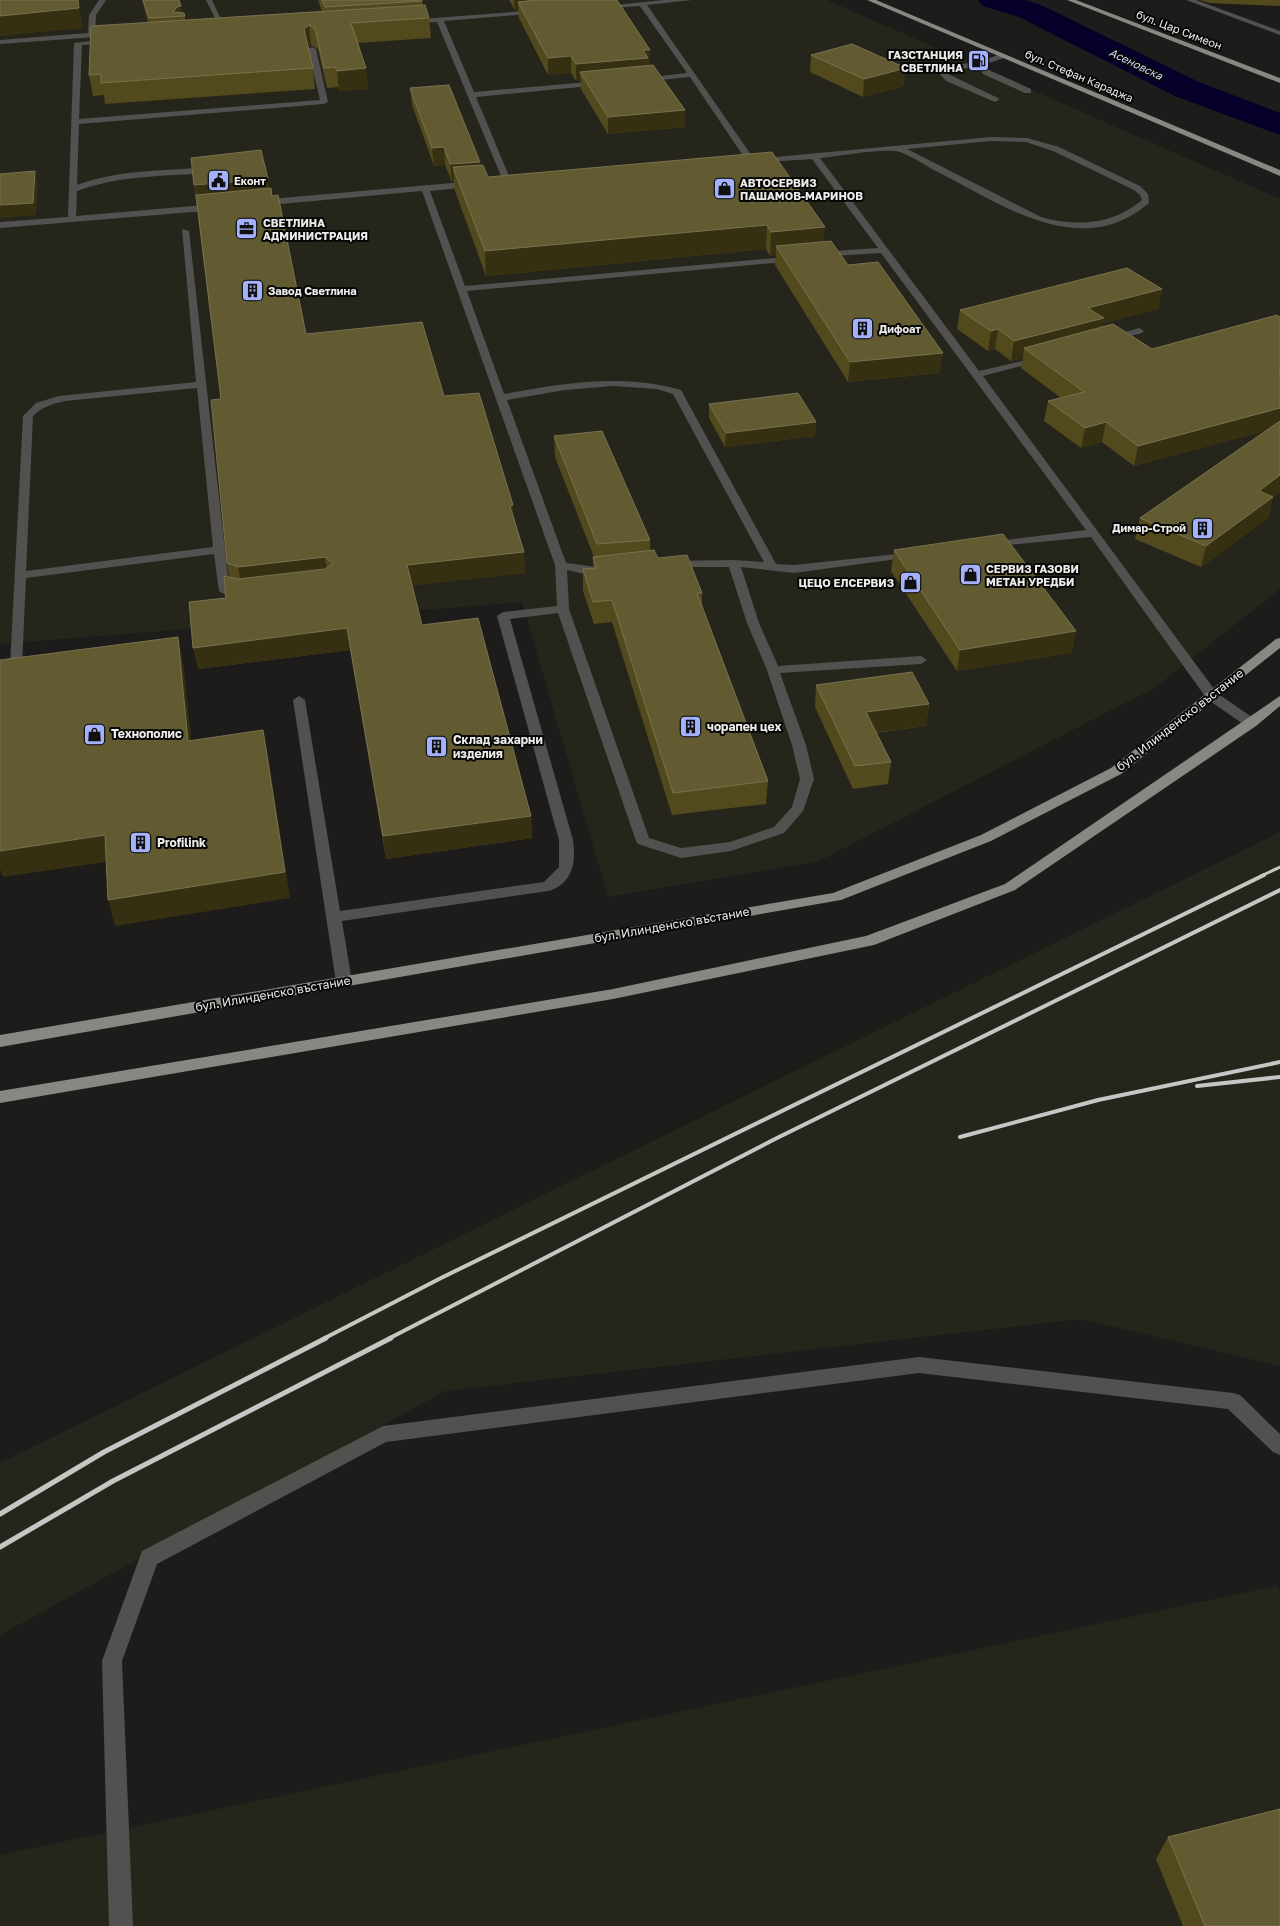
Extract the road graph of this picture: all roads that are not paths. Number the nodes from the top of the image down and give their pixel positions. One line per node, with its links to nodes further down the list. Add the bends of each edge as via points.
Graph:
1 (103, 0): 15 (street, via 91,16)
2 (209, 0): 12 (street, via 220,22)
3 (689, 0): 7 (street)
4 (870, 0): 19 (main road, бул. Стефан Караджа)
5 (1070, 0): 23 (main road, бул. Цар Симеон)
6 (1189, 0): 13 (street)
7 (642, 4): 8 (street); 21 (street)
8 (594, 8)
9 (546, 12): 10 (street)
10 (440, 20): 11 (street); 26 (street)
11 (402, 22)
12 (200, 24)
13 (1280, 32)
14 (112, 33): 15 (street)
15 (92, 35): 17 (street)
16 (118, 40): 28 (street, via 78,43)
17 (0, 42)
18 (312, 49): 28 (street, via 324,102)
19 (1001, 56): 20 (street); 32 (main road, бул. Стефан Караджа)
20 (983, 63): 25 (street, via 982,68 986,72); 27 (street, via 948,69 944,74)
21 (692, 75): 22 (street); 30 (street, via 746,161)
22 (634, 80)
23 (1280, 81)
24 (605, 83): 26 (street)
25 (1028, 91)
26 (470, 95): 33 (street, via 502,181)
27 (995, 100)
28 (75, 122): 34 (street)
29 (898, 148): 29 (street, via 991,139 1027,140 1056,149 1137,188 1146,201 1133,212 1105,223 1053,224); 30 (street)
30 (814, 156): 40 (street)
31 (211, 170): 34 (street, via 109,179)
32 (1280, 173)
33 (425, 188): 35 (street); 41 (street)
34 (73, 190): 37 (street)
35 (250, 204)
36 (230, 205): 37 (street)
37 (72, 219): 38 (street)
38 (0, 226)
39 (186, 231): 46 (street)
40 (882, 250): 41 (street); 45 (street)
41 (460, 289): 47 (street)
42 (1139, 331): 43 (street)
43 (1100, 341)
44 (1053, 354): 45 (street)
45 (976, 375): 48 (street)
46 (202, 384): 50 (street); 57 (street, via 65,398 45,402 34,409 28,416)
47 (500, 398): 53 (street); 55 (street, via 542,390 636,383 660,385 677,392)
48 (1094, 533): 49 (street); 64 (street)
49 (974, 547)
50 (219, 550): 57 (street); 58 (street, via 223,588 242,594)
51 (927, 552): 55 (street, via 794,569)
52 (734, 563): 54 (street, via 680,562); 55 (street); 63 (street, via 752,623)
53 (562, 565): 56 (street, via 594,572); 59 (street)
54 (655, 566)
55 (772, 567)
56 (612, 571)
57 (20, 575): 62 (street, via 21,665)
58 (261, 592)
59 (563, 609): 63 (street, via 643,841 681,853 731,846 779,830 798,808 806,779 799,745); 68 (street, via 504,616 566,840 568,860 563,877 548,886)
60 (1280, 642): 64 (main road, бул. Илинденско въстание)
61 (921, 660): 63 (street)
62 (0, 667)
63 (773, 670)
64 (1212, 696): 67 (street); 69 (main road, бул. Илинденско въстание, via 1116,771 986,838 836,896)
65 (300, 700): 68 (street)
66 (1280, 700): 67 (main road)
67 (1251, 723): 71 (main road, via 1010,887 870,941 613,994)
68 (334, 917): 69 (street)
69 (344, 982): 70 (main road, бул. Илинденско въстание)
70 (0, 1041)
71 (0, 1097)
72 (1280, 1446): 73 (street, via 1233,1401 918,1366 383,1434 149,1558 112,1661)
73 (122, 1926)

